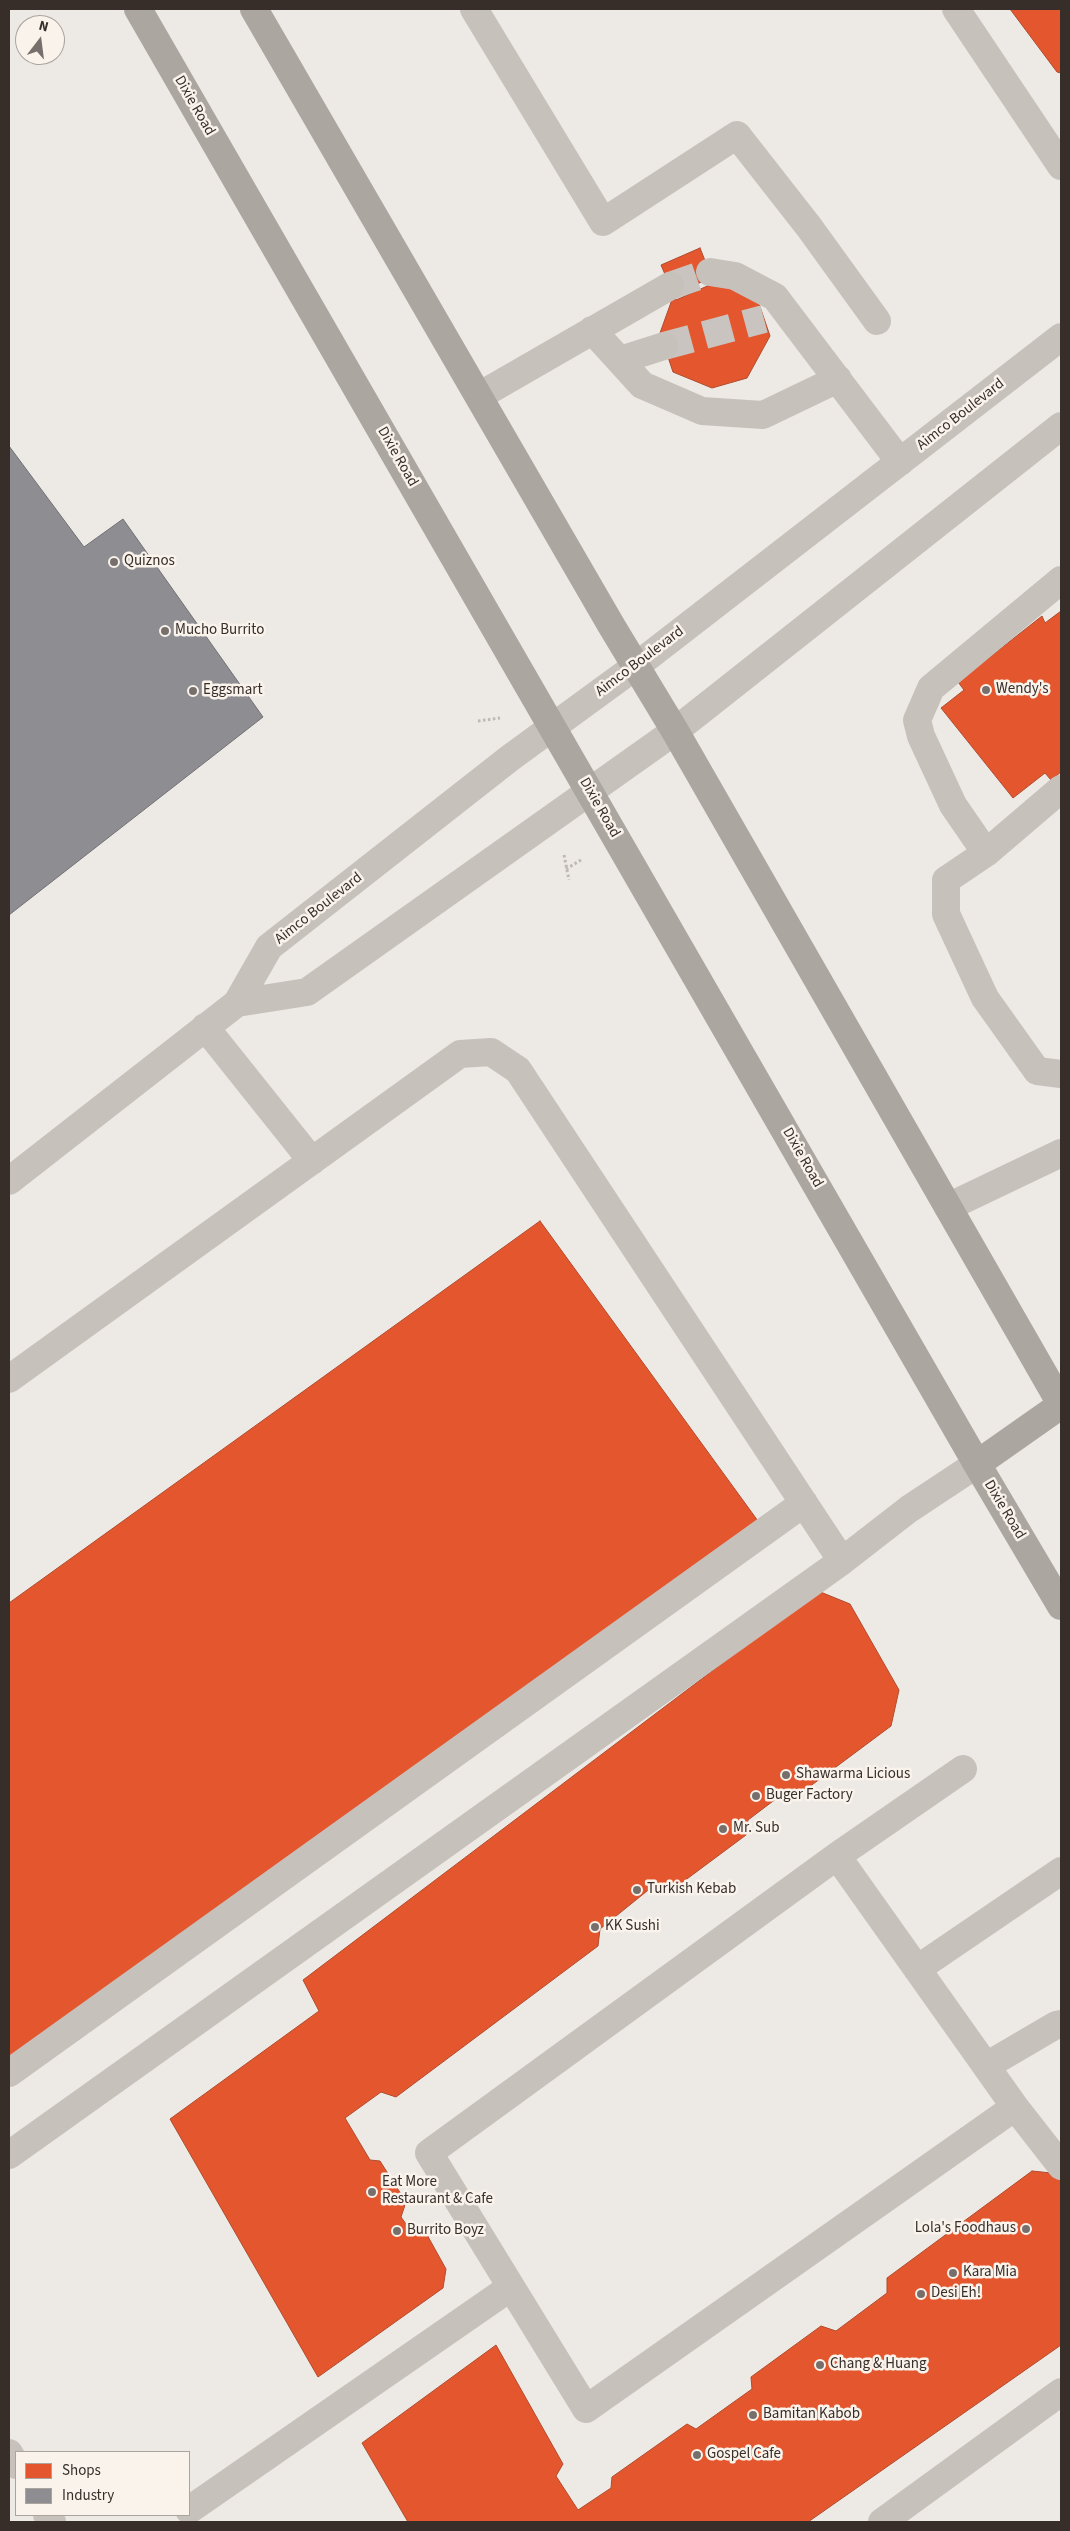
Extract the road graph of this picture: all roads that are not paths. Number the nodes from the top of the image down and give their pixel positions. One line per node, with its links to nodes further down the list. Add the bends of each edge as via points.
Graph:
1 (138, 9): 19 (main road, Dixie Road)
2 (254, 9): 14 (main road)
3 (474, 9): 8 (street, via 603,222 737,135)
4 (956, 9): 5 (street)
5 (1061, 166)
6 (710, 272): 13 (street, via 734,276 775,297 776,317)
7 (670, 286): 9 (street)
8 (877, 321)
9 (592, 330): 12 (street); 14 (street)
10 (1061, 337): 16 (street, Aimco Boulevard)
11 (664, 346): 12 (street)
12 (620, 360): 13 (street, via 642,385 702,411 763,415)
13 (838, 379): 16 (street)
14 (479, 396): 18 (main road)
15 (1061, 426): 20 (street, Aimco Boulevard)
16 (900, 462): 18 (street, Aimco Boulevard)
17 (1061, 580): 23 (street, via 931,688 918,720 921,736 953,805)
18 (636, 666): 19 (street, Aimco Boulevard); 20 (main road)
19 (552, 726): 22 (main road, Dixie Road); 24 (street, Aimco Boulevard, via 269,948)
20 (675, 731): 22 (street, Aimco Boulevard); 30 (main road)
21 (1061, 789): 23 (street)
22 (589, 792): 24 (street, Aimco Boulevard, via 307,992); 33 (main road, Dixie Road)
23 (986, 853): 26 (street, via 946,880 946,914 985,998 1037,1071)
24 (237, 1003): 25 (street, Aimco Boulevard)
25 (205, 1027): 28 (street); 29 (street, Aimco Boulevard)
26 (1061, 1074)
27 (1061, 1153): 30 (street)
28 (312, 1161): 31 (street); 34 (street, via 460,1054 490,1052 518,1070)
29 (9, 1181)
30 (948, 1207): 32 (main road)
31 (9, 1379)
32 (1061, 1405): 33 (main road)
33 (977, 1464): 35 (street, via 909,1509); 36 (main road, Dixie Road)
34 (804, 1503): 35 (street); 43 (street)
35 (842, 1561): 45 (street)
36 (1061, 1606)
37 (963, 1769): 38 (street)
38 (837, 1856): 40 (street); 47 (street, via 430,2153)
39 (1061, 1871): 40 (street)
40 (917, 1969): 42 (street)
41 (1061, 2024): 42 (street)
42 (986, 2066): 44 (street)
43 (9, 2073)
44 (1015, 2107): 46 (street); 47 (street, via 586,2409)
45 (9, 2156)
46 (1061, 2166)
47 (511, 2287): 49 (street)
48 (1061, 2392): 50 (street)
49 (190, 2509)
50 (882, 2522)

